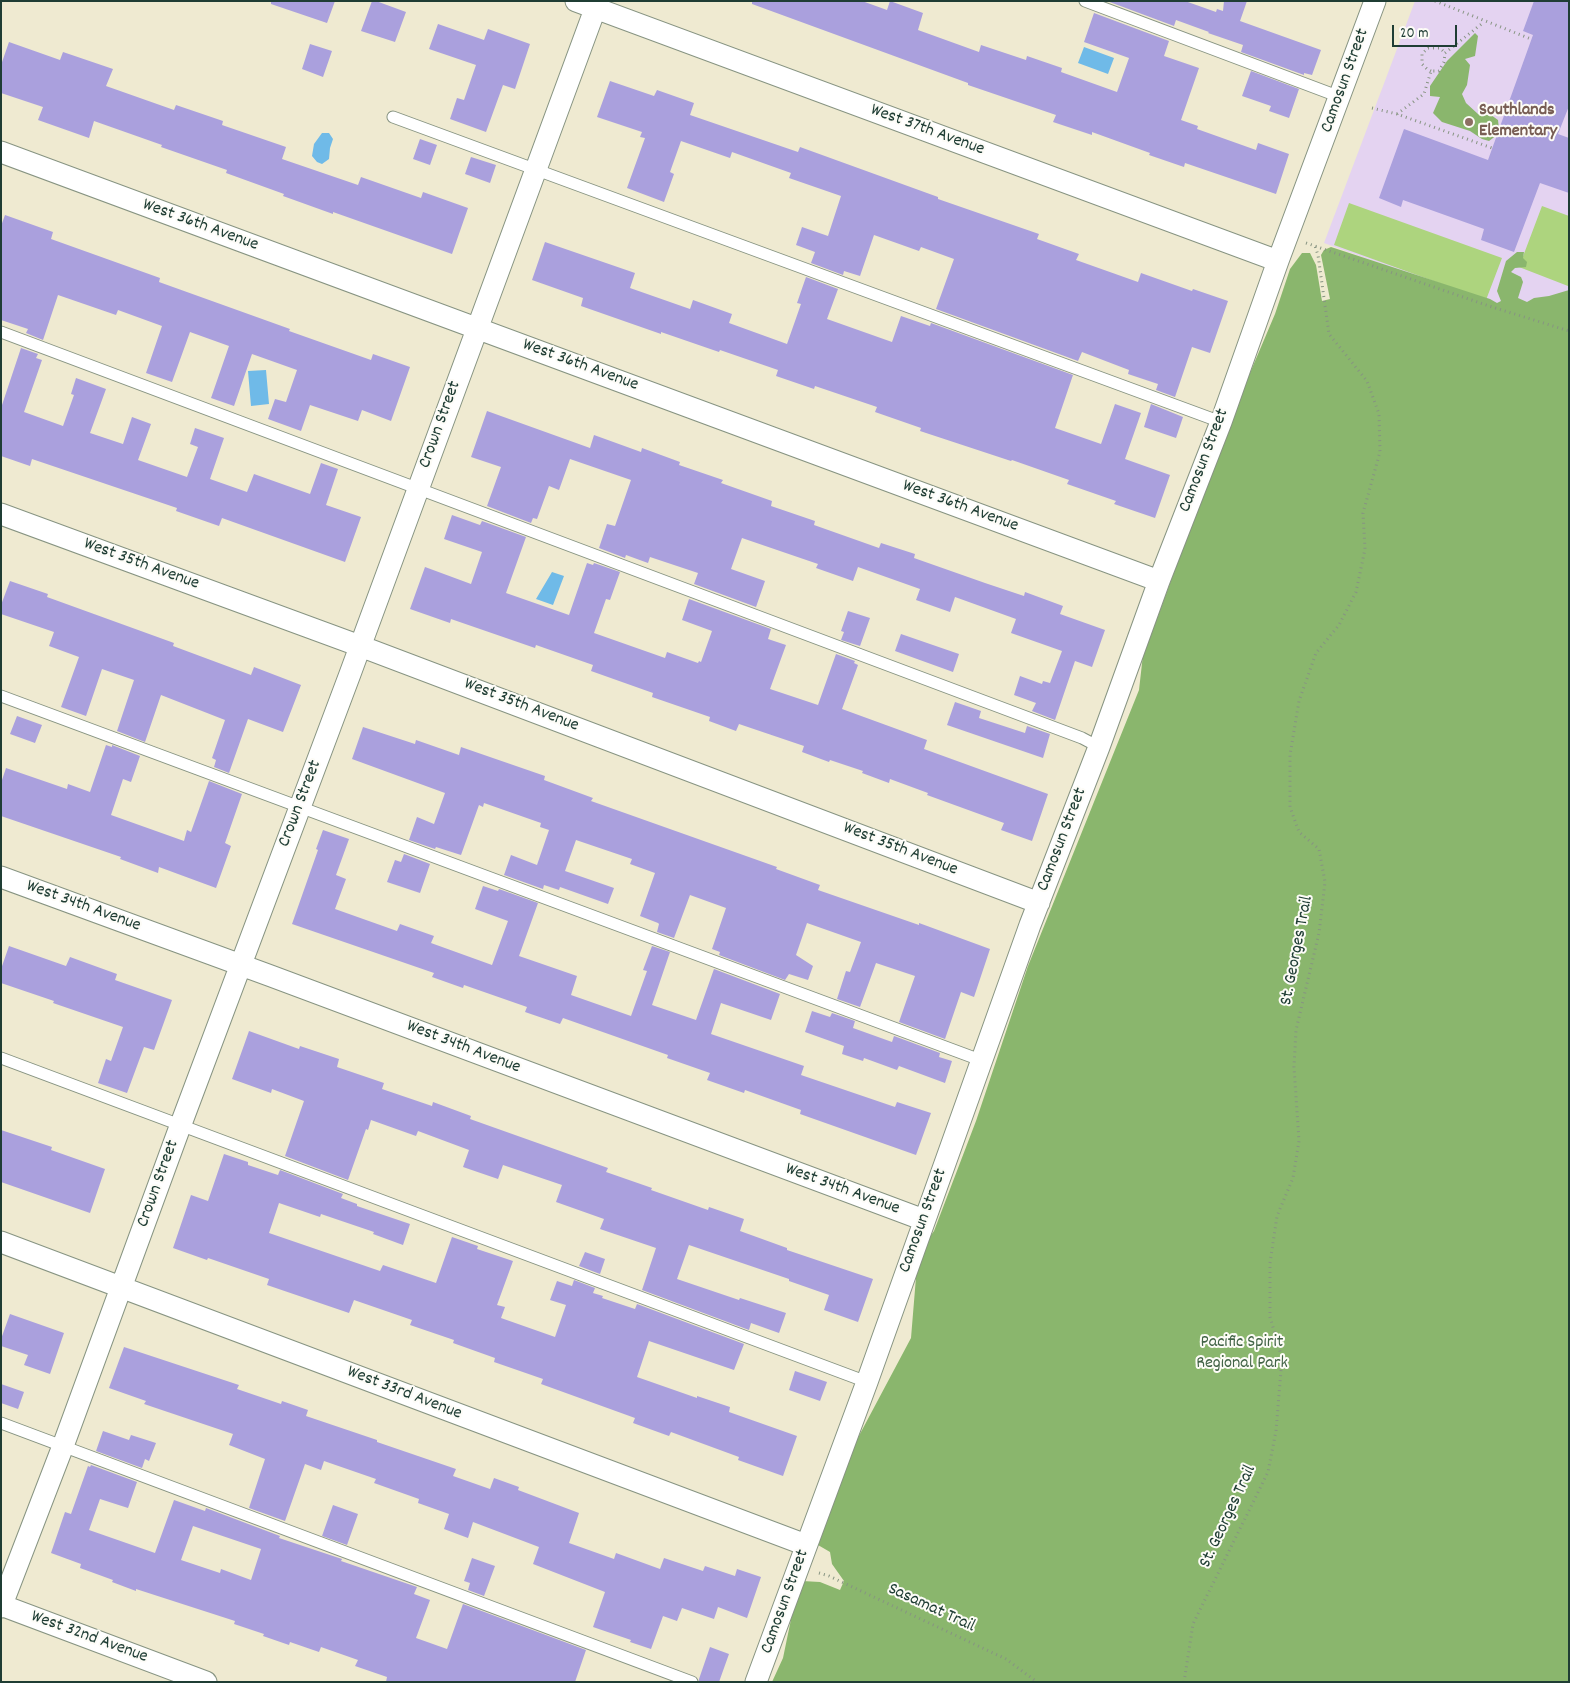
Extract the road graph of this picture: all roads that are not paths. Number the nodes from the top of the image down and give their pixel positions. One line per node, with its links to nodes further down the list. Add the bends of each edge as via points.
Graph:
1 (1085, 1): 4 (lane)
2 (1375, 1): 4 (street, Camosun Street)
3 (589, 4): 7 (street, Crown Street); 8 (street, West 37th Avenue)
4 (1340, 97): 8 (street, Camosun Street)
5 (393, 117): 7 (lane)
6 (1, 152): 9 (street, West 36th Avenue)
7 (536, 169): 9 (street, Crown Street); 11 (lane)
8 (1278, 261): 11 (street, Camosun Street)
9 (476, 328): 12 (street, Crown Street); 14 (street, West 36th Avenue)
10 (1, 332): 12 (lane)
11 (1221, 422): 14 (street, Camosun Street)
12 (418, 488): 15 (street, Crown Street); 17 (lane, via 1073,734)
13 (1, 514): 15 (street, West 35th Avenue)
14 (1159, 581): 17 (street, Camosun Street)
15 (360, 646): 18 (street, Crown Street); 20 (street, West 35th Avenue)
16 (1, 696): 18 (lane)
17 (1099, 747): 20 (street, Camosun Street)
18 (300, 806): 21 (street, Crown Street); 23 (lane)
19 (1, 877): 21 (street, West 34th Avenue)
20 (1039, 902): 23 (street, Camosun Street)
21 (241, 965): 24 (street, Crown Street); 25 (street, West 34th Avenue)
22 (1, 1058): 24 (lane)
23 (983, 1061): 25 (street, Camosun Street)
24 (181, 1124): 27 (street, Crown Street); 28 (lane)
25 (924, 1220): 28 (street, Camosun Street)
26 (1, 1242): 27 (street, West 33rd Avenue)
27 (121, 1287): 30 (street, Crown Street); 31 (street, West 33rd Avenue)
28 (866, 1382): 31 (street, Camosun Street)
29 (1, 1423): 30 (lane)
30 (63, 1446): 32 (street, Crown Street); 34 (lane)
31 (806, 1545): 35 (street, Camosun Street)
32 (1, 1606): 33 (street, West 32nd Avenue)
33 (206, 1682)
34 (692, 1682)
35 (756, 1682)

